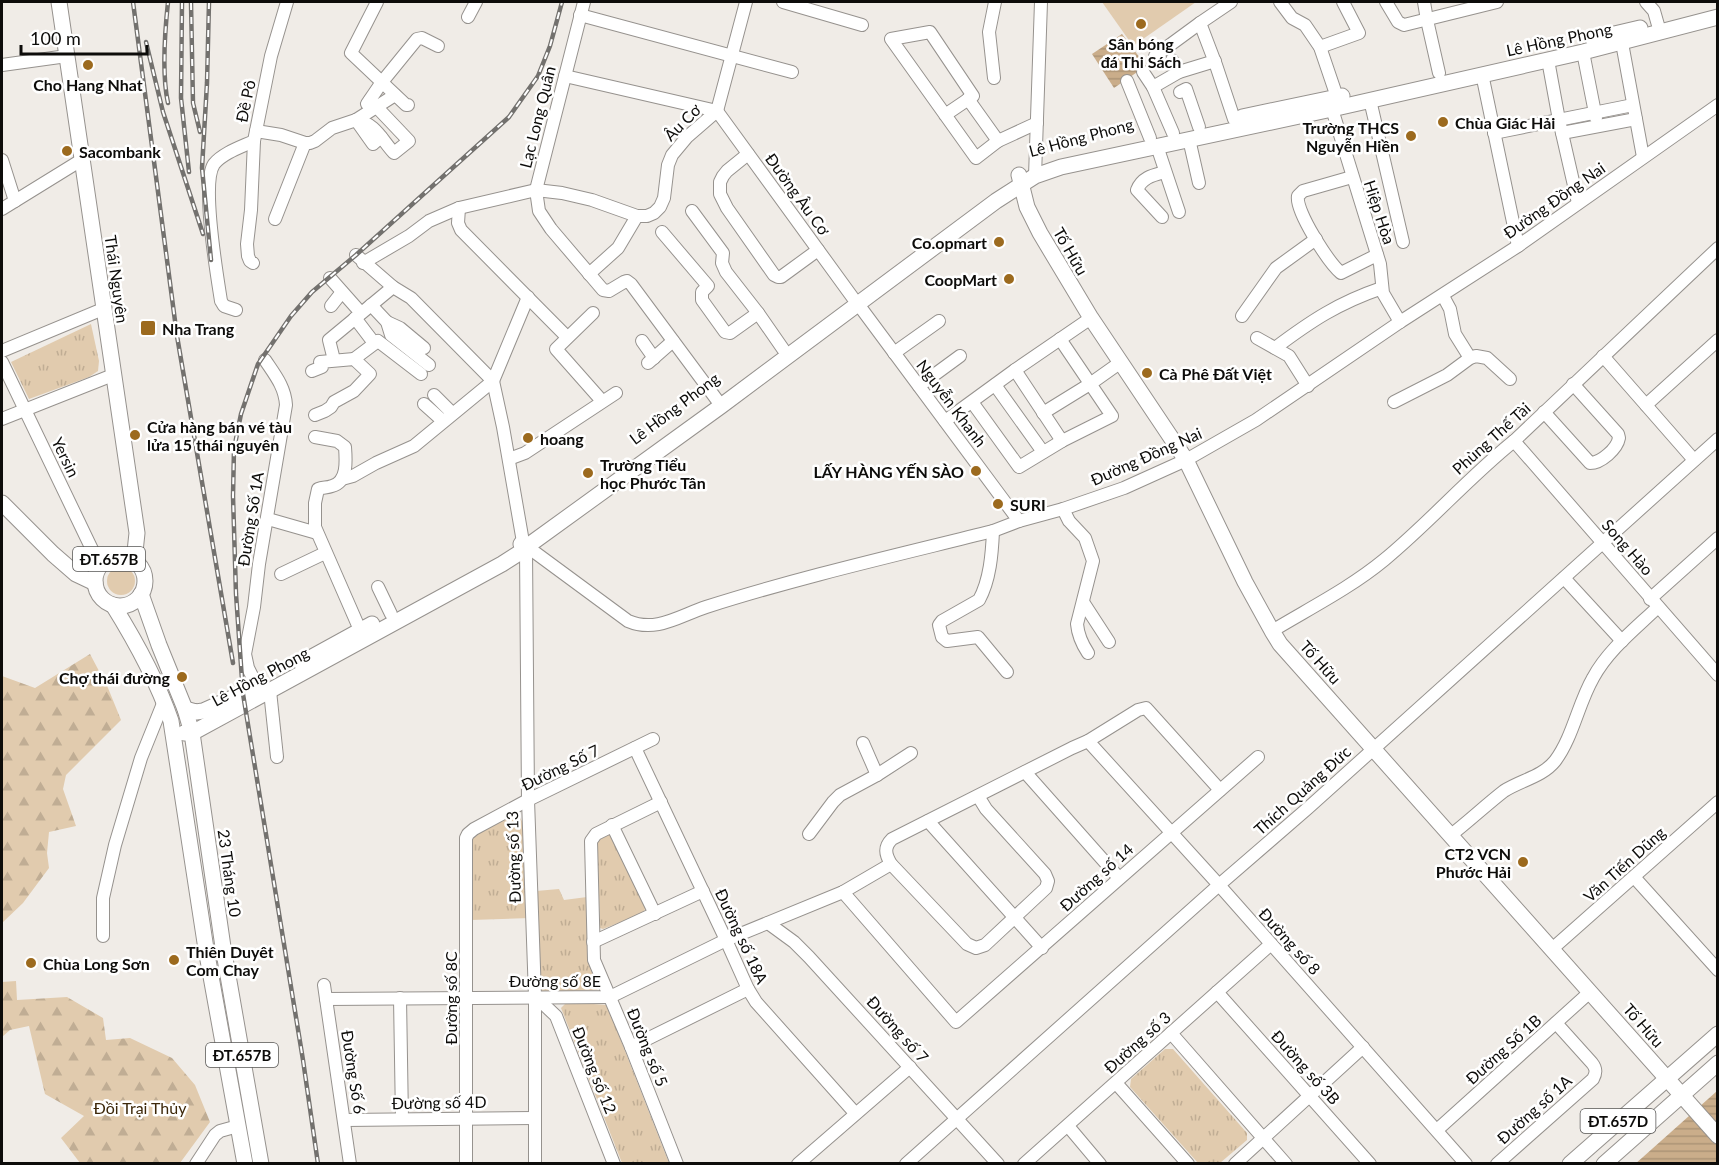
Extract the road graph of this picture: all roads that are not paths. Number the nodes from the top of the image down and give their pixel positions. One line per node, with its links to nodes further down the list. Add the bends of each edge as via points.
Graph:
1 (59, 2): 29 (main road, Thái Nguyên)
2 (287, 2): 68 (street, Đề Pô)
3 (376, 2): 44 (street, via 351,52)
4 (476, 2): 19 (street)
5 (584, 2): 18 (street, Lạc Long Quân)
6 (746, 2): 30 (street, Âu Cơ)
7 (783, 2): 23 (street)
8 (995, 2): 41 (street, via 989,32)
9 (1041, 2): 62 (street)
10 (1231, 2): 22 (street)
11 (1281, 2): 27 (street, Hiệp Hòa, via 1292,18 1305,25)
12 (1343, 2): 27 (street, via 1359,33)
13 (1386, 2): 21 (street, via 1401,24)
14 (1424, 2): 21 (street)
15 (1497, 2): 21 (street)
16 (1646, 2): 24 (street, via 1654,11)
17 (1718, 8): 24 (main road, Lê Hồng Phong)
18 (580, 15): 30 (street); 40 (street, Lạc Long Quân)
19 (468, 17)
20 (1718, 17): 24 (main road, Lê Hồng Phong)
21 (1427, 20): 42 (street)
22 (1200, 22): 31 (street); 34 (street)
23 (862, 25)
24 (1659, 28): 25 (main road, Lê Hồng Phong); 39 (main road, Lê Hồng Phong)
25 (1622, 43): 28 (main road, Lê Hồng Phong); 53 (street)
26 (438, 46): 44 (street, via 417,39)
27 (1320, 47): 51 (street, Hiệp Hòa)
28 (1583, 52): 33 (main road, Lê Hồng Phong); 56 (street)
29 (67, 56): 35 (street); 75 (main road, Thái Nguyên)
30 (731, 56): 36 (street); 55 (street, Âu Cơ)
31 (1155, 56)
32 (1172, 60): 38 (street)
33 (1548, 60): 39 (main road, Lê Hồng Phong); 61 (street)
34 (1215, 61): 38 (street); 58 (street)
35 (2, 65)
36 (792, 72)
37 (1143, 72): 45 (street)
38 (1179, 72): 45 (street)
39 (1477, 72): 42 (main road, Lê Hồng Phong); 66 (street)
40 (565, 76): 55 (street); 82 (street, Lạc Long Quân)
41 (994, 78)
42 (1440, 78): 49 (main road, Lê Hồng Phong); 51 (main road, Lê Hồng Phong)
43 (1127, 81): 71 (street)
44 (382, 82): 47 (street); 50 (street)
45 (1153, 87): 65 (street)
46 (1180, 92): 64 (street, via 1186,89)
47 (395, 95): 50 (street); 52 (street)
48 (968, 99): 57 (street); 57 (street, via 973,96 930,32 891,39); 70 (street)
49 (1370, 100): 51 (main road, Lê Hồng Phong); 94 (street)
50 (373, 103): 60 (street); 60 (street, via 409,141 394,153 372,126)
51 (1335, 103): 58 (main road, Lê Hồng Phong); 69 (main road, Lê Hồng Phong); 79 (street, Hiệp Hòa)
52 (408, 105)
53 (1633, 105): 56 (street); 59 (street)
54 (1718, 105): 74 (street, Đường Đồng Nai)
55 (717, 111): 73 (street, Đường Âu Cơ); 89 (street, Âu Cơ, via 672,155 660,207 654,213)
56 (1595, 112): 61 (street); 63 (street)
57 (945, 115): 70 (street, via 976,158)
58 (1234, 119): 64 (main road, Lê Hồng Phong)
59 (1636, 119): 63 (street); 74 (street)
60 (356, 120): 72 (street)
61 (1559, 120): 66 (street); 67 (street)
62 (1037, 123): 70 (street); 77 (street)
63 (1598, 125): 67 (street)
64 (1199, 127): 65 (main road, Lê Hồng Phong)
65 (1173, 133): 71 (main road, Lê Hồng Phong)
66 (1494, 133): 95 (street)
67 (1562, 133): 84 (street)
68 (255, 136): 72 (street, via 281,135); 99 (street, Đề Pô, via 247,249); 112 (street, via 215,163 208,180 221,301)
69 (1189, 139): 71 (main road, Lê Hồng Phong); 81 (street)
70 (998, 141)
71 (1154, 142): 77 (main road, Lê Hồng Phong); 78 (street)
72 (305, 143): 91 (street)
73 (748, 154): 97 (street, Đường Âu Cơ); 97 (street, via 723,176 720,194 774,275 782,277)
74 (1643, 157): 84 (street, Đường Đồng Nai)
75 (83, 159): 83 (street); 111 (main road, Thái Nguyên)
76 (2, 160): 83 (street)
77 (1035, 171): 80 (main road, Lê Hồng Phong)
78 (1166, 172): 88 (street); 90 (street, via 1146,178 1137,190)
79 (1352, 177): 93 (street, via 1308,189 1298,196 1298,204); 98 (street, Hiệp Hòa)
80 (1020, 180): 109 (main road, Lê Hồng Phong); 117 (main road, Tố Hữu, via 1040,233)
81 (1199, 183)
82 (536, 190): 85 (street, Lạc Long Quân); 89 (street, via 577,196); 101 (street, via 539,211 550,229)
83 (15, 201): 86 (street)
84 (1578, 203): 95 (street, Đường Đồng Nai)
85 (459, 208): 104 (street, Lạc Long Quân, via 360,259); 108 (street, via 458,223 462,230)
86 (2, 209)
87 (692, 211): 100 (street, via 723,253)
88 (1179, 212)
89 (637, 216): 101 (street, via 618,248)
90 (1162, 216)
91 (274, 219)
92 (662, 232): 103 (street)
93 (1316, 239): 98 (street, via 1341,273); 116 (street, via 1276,268)
94 (1404, 242)
95 (1518, 246): 107 (street, Đường Đồng Nai)
96 (1718, 248): 134 (street, Phùng Thế Tài)
97 (818, 249): 109 (street, Đường Âu Cơ)
98 (1377, 255): 105 (street, Hiệp Hòa)
99 (254, 263)
100 (726, 272): 103 (street); 115 (street)
101 (589, 274): 126 (street, via 606,292 627,281 631,284)
102 (330, 278): 106 (street)
103 (708, 286): 115 (street, via 702,292 702,300 727,334)
104 (393, 287): 113 (street); 145 (street, via 411,298)
105 (1382, 288): 120 (street, Hiệp Hòa); 129 (street, via 1339,305)
106 (342, 292): 110 (street); 113 (street)
107 (1443, 296): 120 (street, Đường Đồng Nai); 135 (street, via 1455,334)
108 (528, 297): 121 (street); 145 (street)
109 (856, 301): 130 (main road, Lê Hồng Phong); 132 (street, Nguyễn Khanh); 156 (main road, Lê Hồng Phong)
110 (331, 306)
111 (103, 309): 131 (street); 143 (main road, Thái Nguyên)
112 (236, 310)
113 (362, 312): 119 (street); 127 (street); 138 (street, via 329,340)
114 (593, 313): 121 (street)
115 (758, 313): 130 (street)
116 (1242, 316)
117 (1091, 318): 123 (street); 140 (main road, Tố Hữu)
118 (939, 321): 132 (street)
119 (387, 322): 127 (street, via 391,335 425,370 378,341); 128 (street)
120 (1400, 322): 150 (street, Đường Đồng Nai)
121 (567, 337): 153 (street, via 556,349)
122 (1257, 338): 129 (street)
123 (1060, 339): 141 (street); 146 (street)
124 (1718, 340): 157 (street)
125 (642, 341): 126 (street, via 651,360)
126 (673, 341): 156 (street)
127 (374, 343): 136 (street)
128 (424, 348)
129 (1275, 348): 150 (street, via 1288,356)
130 (783, 349): 156 (main road, Lê Hồng Phong)
131 (2, 351)
132 (894, 353): 149 (street, Nguyễn Khanh)
133 (960, 356): 149 (street)
134 (1603, 356): 147 (street, Phùng Thế Tài); 157 (street)
135 (1470, 358): 144 (street, via 1487,358); 155 (street, via 1447,375)
136 (354, 359): 138 (street); 161 (street, via 370,374 354,391)
137 (265, 360): 176 (street, Đường Số 1A, via 281,384 286,405)
138 (334, 360): 142 (street, via 320,362 322,368)
139 (2, 362): 158 (street, Yersin)
140 (1121, 362): 146 (street); 171 (main road, Tố Hữu)
141 (1015, 370): 148 (street); 160 (street)
142 (312, 371)
143 (113, 375): 158 (street); 184 (main road, Thái Nguyên, via 137,533)
144 (1510, 379)
145 (493, 381): 162 (street); 170 (street, Đường số 13)
146 (1090, 384): 160 (street); 167 (street, via 1112,416)
147 (1573, 384): 159 (street, Phùng Thế Tài); 159 (street, via 1618,434 1617,446 1597,463 1590,463)
148 (995, 385): 154 (street); 169 (street)
149 (919, 386): 164 (street, Nguyễn Khanh)
150 (1308, 386): 171 (street, Đường Đồng Nai)
151 (616, 393): 153 (street)
152 (429, 400): 162 (street)
153 (602, 401): 170 (street, via 525,453)
154 (972, 402): 164 (street); 169 (street, via 1019,467)
155 (1394, 402)
156 (719, 403): 182 (main road, Lê Hồng Phong)
157 (1646, 405): 172 (street)
158 (25, 410): 163 (street); 185 (street, Yersin)
159 (1544, 412): 168 (street, Phùng Thế Tài)
160 (1043, 413): 167 (street)
161 (315, 415)
162 (448, 417): 173 (street, via 414,446)
163 (2, 419)
164 (945, 421): 177 (street, Nguyễn Khanh)
165 (315, 437): 173 (street, via 337,441 345,447)
166 (1718, 439): 172 (street, Thích Quảng Đức)
167 (1062, 441): 169 (street)
168 (1514, 441): 181 (street, Song Hào); 196 (street, Phùng Thế Tài, via 1373,569)
169 (1043, 452)
170 (508, 459): 182 (street, Đường số 13)
171 (1186, 460): 175 (street, Đường Đồng Nai, via 1124,489); 196 (main road, Tố Hữu)
172 (1694, 460): 181 (street, Thích Quảng Đức)
173 (342, 479): 179 (street, via 318,489 314,516)
174 (2, 503): 188 (main road, ĐT.657B, via 52,554 76,574)
175 (1063, 509): 177 (street, Đường Đồng Nai); 191 (street, via 1085,538 1093,561)
176 (268, 519): 179 (street); 202 (street, Đường Số 1A, via 245,654 248,668)
177 (1019, 521): 178 (street, Đường Đồng Nai)
178 (993, 531): 182 (street, Đường Đồng Nai, via 765,588 651,626 628,621); 200 (street, via 992,559 982,595 939,625 947,641 980,639)
179 (317, 533): 183 (street)
180 (1718, 538): 192 (street)
181 (1602, 542): 187 (street, Thích Quảng Đức); 192 (street, Song Hào)
182 (525, 546): 194 (main road, Lê Hồng Phong); 202 (main road, Lê Hồng Phong, via 502,564); 219 (street, Đường số 13)
183 (326, 554): 186 (street); 195 (street)
184 (134, 561): 185 (main road, ĐT.657B, via 114,557); 190 (main road, ĐT.657B, via 144,574)
185 (100, 566): 188 (main road, ĐT.657B)
186 (281, 574)
187 (1564, 578): 197 (street); 211 (street, Thích Quảng Đức)
188 (95, 583): 193 (main road, ĐT.657B, via 103,599)
189 (378, 587): 194 (street)
190 (141, 594): 193 (main road, ĐT.657B, via 130,604); 204 (main road, 23 Tháng 10 / ĐT.657B)
191 (1083, 602): 198 (street); 199 (street, via 1077,632)
192 (1654, 603): 197 (street); 201 (street, Song Hào)
193 (113, 605): 203 (main road, ĐT.657B)
194 (391, 614): 195 (main road, Lê Hồng Phong)
195 (360, 630): 202 (main road, Lê Hồng Phong)
196 (1272, 631): 211 (main road, Tố Hữu)
197 (1622, 641): 227 (street, via 1593,678 1555,761 1546,770 1504,792)
198 (1109, 642)
199 (1088, 654)
200 (1007, 672)
201 (1718, 675)
202 (263, 691): 204 (main road, Lê Hồng Phong, via 203,711); 206 (main road, Lê Hồng Phong); 213 (street, Đường Số 1A)
203 (164, 701): 205 (main road, ĐT.657B); 237 (street, via 123,816 103,898)
204 (185, 709): 206 (main road, 23 Tháng 10 / ĐT.657B)
205 (171, 721): 206 (main road, via 182,732); 243 (main road, ĐT.657B)
206 (192, 733): 241 (main road, 23 Tháng 10 / ĐT.657B)
207 (653, 739): 210 (street, Đường Số 7)
208 (1088, 741): 215 (street); 217 (street, via 1146,708); 224 (street, Đường số 8)
209 (863, 743): 216 (street)
210 (635, 748): 219 (street, Đường Số 7); 220 (street, Đường số 18A)
211 (1373, 748): 227 (main road, Tố Hữu); 231 (street, Thích Quảng Đức)
212 (911, 753): 216 (street)
213 (277, 757)
214 (1258, 757): 217 (street, Đường số 14)
215 (1025, 772): 218 (street); 230 (street)
216 (877, 775): 226 (street, via 833,802)
217 (1220, 790): 224 (street, Đường số 14)
218 (978, 796): 222 (street); 235 (street, via 1047,878 1046,888)
219 (528, 800): 225 (street, Đường Số 7); 250 (street, Đường số 13)
220 (661, 802): 223 (street); 232 (street, Đường số 18A)
221 (1718, 802): 229 (street, Văn Tiến Dũng)
222 (928, 821): 228 (street, via 892,838 885,850); 235 (street)
223 (612, 825): 234 (street); 239 (street, Đường số 5, via 592,837 591,842)
224 (1172, 832): 230 (street, Đường số 14); 231 (street, Đường số 8)
225 (468, 834): 251 (street, Đường số 8C)
226 (809, 834)
227 (1451, 835): 244 (main road, Tố Hữu)
228 (891, 864): 233 (street, Đường số 8E); 235 (street, via 972,947 985,945)
229 (1634, 877): 244 (street, Văn Tiến Dũng); 245 (street)
230 (1119, 878): 242 (street, Đường số 14)
231 (1219, 885): 240 (street, Đường số 8); 270 (street, Thích Quảng Đức)
232 (703, 891): 234 (street); 238 (street, Đường số 18A)
233 (843, 892): 236 (street, Đường số 8E); 242 (street, Đường số 14, via 956,1022)
234 (655, 914): 239 (street)
235 (1014, 918): 242 (street)
236 (768, 923): 238 (street, Đường số 8E); 261 (street, Đường số 7, via 809,957)
237 (103, 936)
238 (726, 940): 247 (street, Đường số 18A); 252 (street, Đường số 8E)
239 (593, 942): 252 (street, Đường số 5, via 594,960)
240 (1271, 944): 248 (street, Đường số 3); 259 (street, Đường số 8)
241 (223, 947): 243 (main road); 272 (main road, 23 Tháng 10 / ĐT.657B)
242 (1042, 948)
243 (206, 949): 273 (main road, ĐT.657B)
244 (1552, 949): 249 (main road, Tố Hữu)
245 (1718, 970)
246 (324, 985): 254 (street, Đường Số 6)
247 (748, 989): 258 (street); 266 (street, Đường số 18A)
248 (1217, 992): 256 (street, Đường số 3); 265 (street, Đường số 3B)
249 (1590, 992): 255 (street, Đường Số 1B); 262 (main road, Tố Hữu)
250 (535, 996): 251 (street, Đường số 8E); 252 (street, Đường số 8E); 268 (street, Đường số 13); 284 (street, Đường số 12, via 556,1016)
251 (466, 997): 253 (street, Đường số 8E); 267 (street, Đường số 8C)
252 (610, 997): 258 (street, Đường số 5)
253 (400, 998): 254 (street, Đường số 8E); 269 (street)
254 (326, 999): 271 (street, Đường Số 6)
255 (1556, 1023): 275 (street, Đường Số 1B); 296 (street, Đường số 1A, via 1592,1062 1596,1070 1593,1079)
256 (1171, 1033): 263 (street, Đường số 3); 277 (street)
257 (1718, 1034): 262 (main road, ĐT.657D)
258 (631, 1047): 285 (street, Đường số 5)
259 (1363, 1047): 265 (street); 275 (street, Đường số 8)
260 (1718, 1063): 264 (main road, ĐT.657D)
261 (910, 1067): 266 (street); 270 (street, Đường số 7)
262 (1667, 1079): 264 (main road, Tố Hữu); 297 (main road, ĐT.657D)
263 (1116, 1083): 274 (street, Đường số 3); 291 (street)
264 (1681, 1095): 276 (main road, Tố Hữu); 298 (main road, ĐT.657D)
265 (1310, 1096): 277 (street); 294 (street, Đường số 3B)
266 (855, 1113): 286 (street)
267 (467, 1118): 268 (street, Đường số 4D); 269 (street, Đường số 4D); 282 (street, Đường số 8C)
268 (534, 1118): 283 (street, Đường số 13)
269 (402, 1119): 271 (street, Đường số 4D)
270 (956, 1119): 287 (street, Thích Quảng Đức); 288 (street, Đường số 7)
271 (345, 1120): 281 (street, Đường Số 6)
272 (254, 1122): 273 (main road); 280 (main road, 23 Tháng 10 / ĐT.657B)
273 (238, 1126): 278 (street, via 215,1135); 279 (main road, ĐT.657B)
274 (1068, 1126): 289 (street, Đường số 3); 290 (street)
275 (1437, 1130): 295 (street, Đường số 8)
276 (1718, 1136)
277 (1263, 1138): 292 (street); 293 (street)
278 (196, 1164)
279 (245, 1164)
280 (261, 1164)
281 (350, 1164)
282 (466, 1164)
283 (535, 1164)
284 (615, 1164)
285 (677, 1164)
286 (798, 1164)
287 (906, 1164)
288 (998, 1164)
289 (1024, 1164)
290 (1100, 1164)
291 (1188, 1164)
292 (1235, 1164)
293 (1286, 1164)
294 (1370, 1164)
295 (1466, 1164)
296 (1497, 1164)
297 (1570, 1164)
298 (1604, 1164)

